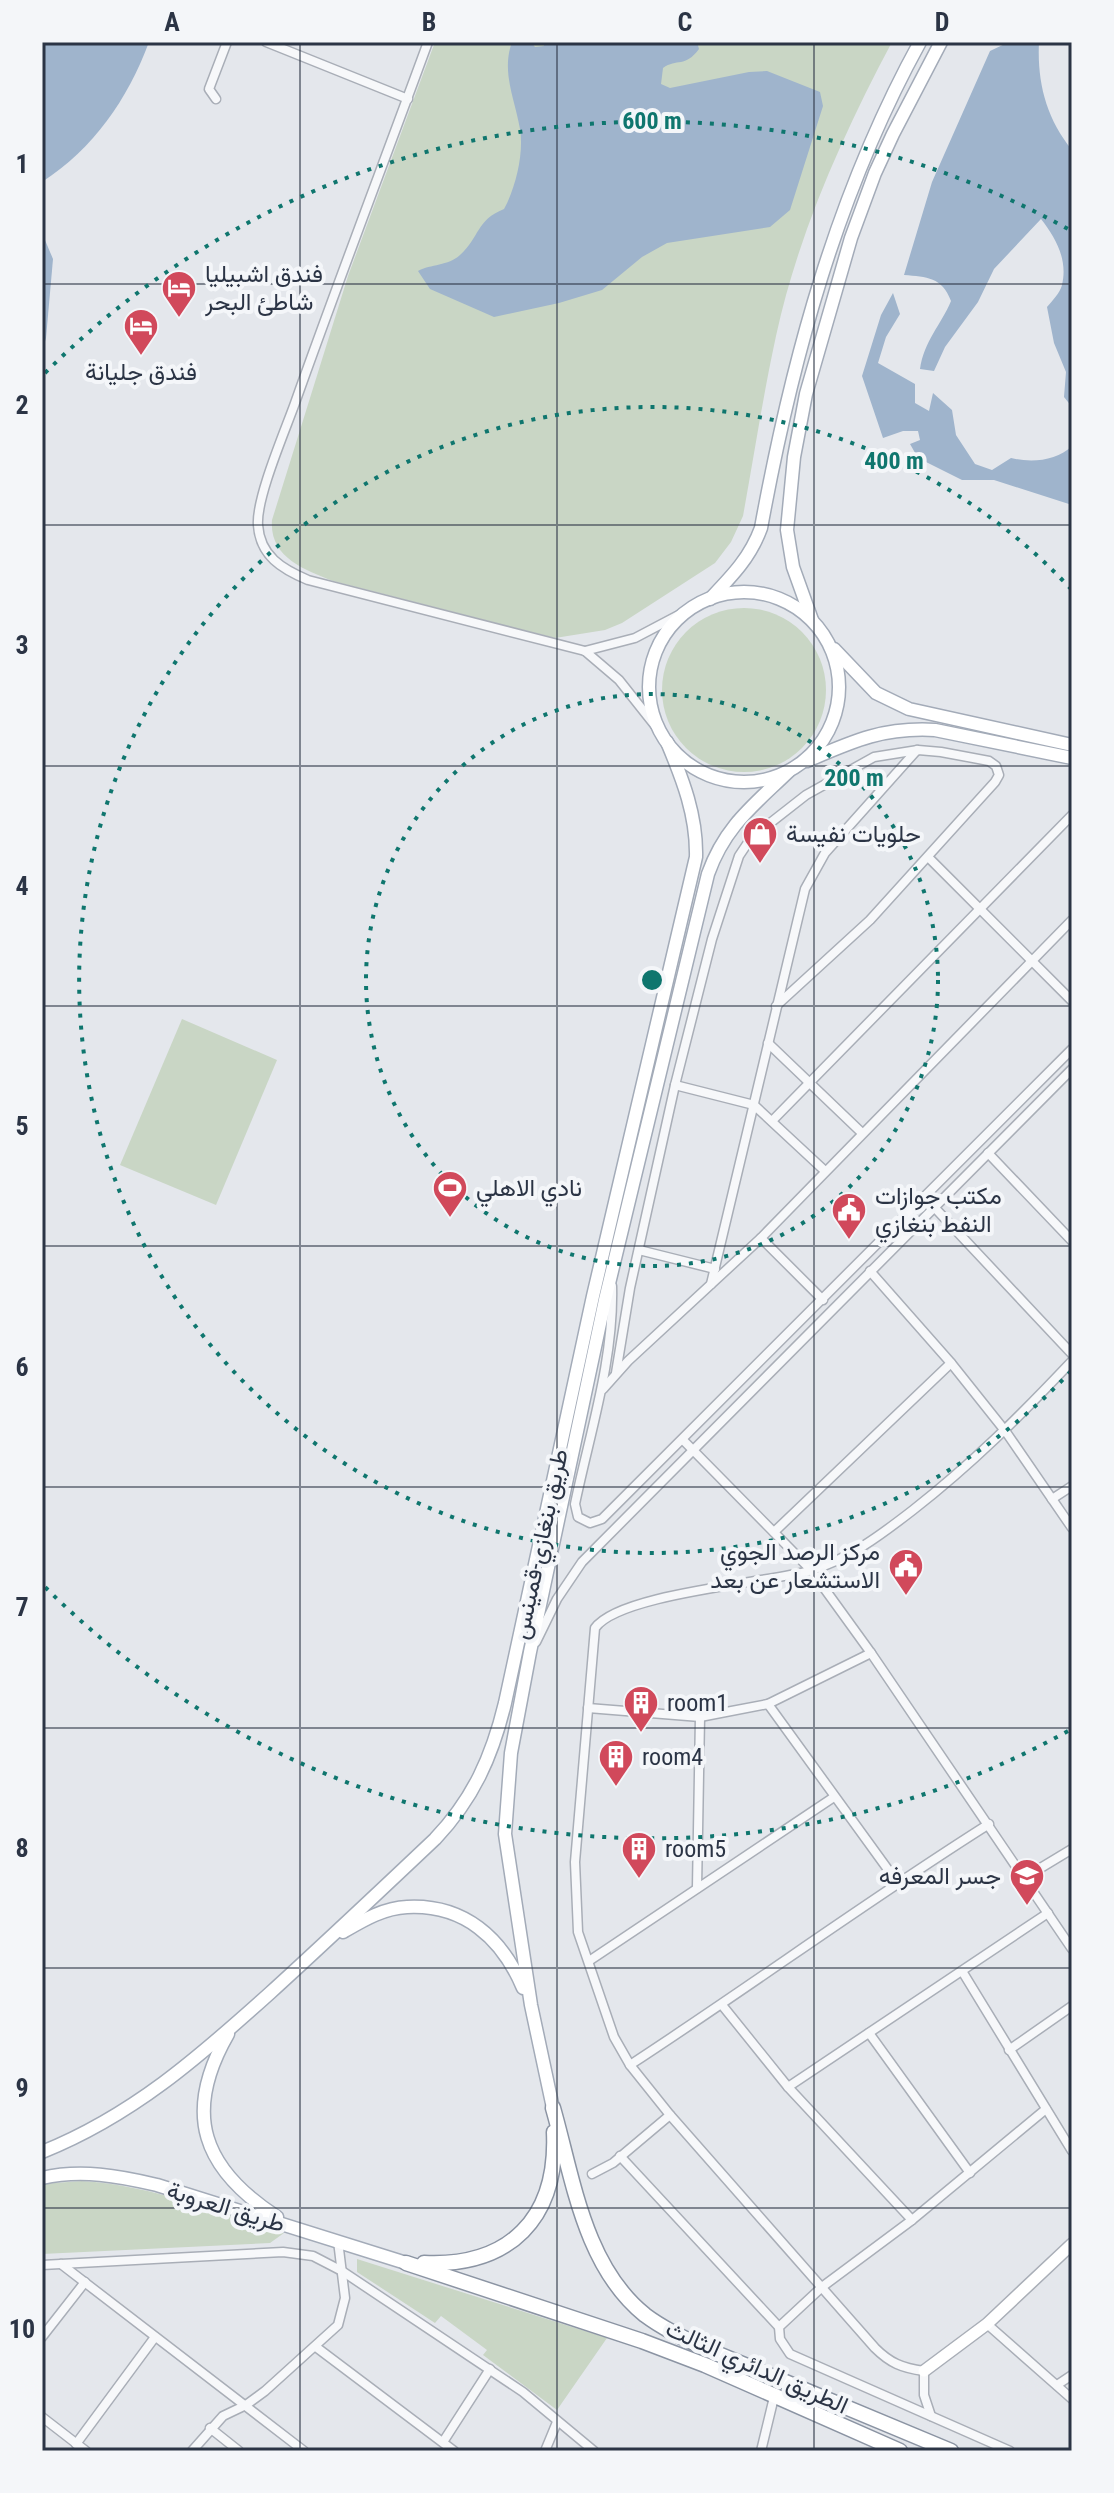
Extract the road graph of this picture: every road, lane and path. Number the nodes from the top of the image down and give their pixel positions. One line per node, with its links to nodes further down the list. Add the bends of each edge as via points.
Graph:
1 (227, 42): 6 (street, via 209,89)
2 (266, 42): 7 (street)
3 (428, 42): 7 (street)
4 (920, 42): 8 (main road, via 878,124 835,230 789,391 761,528 754,546)
5 (941, 42): 10 (main road, via 875,173 806,394 787,530 793,567)
6 (216, 99)
7 (408, 99): 12 (street, via 274,460 260,508 260,542 272,560 308,580)
8 (710, 599): 9 (main road); 10 (main road, via 753,592 775,597)
9 (690, 609): 12 (street, via 635,638); 13 (main road, via 663,638 650,675 651,705)
10 (812, 620): 11 (main road)
11 (826, 638): 14 (main road, via 865,684 891,701 934,716); 17 (main road, via 835,656 839,697 834,718 813,753)
12 (585, 651): 13 (street, via 619,680)
13 (664, 738): 17 (main road, via 682,759 723,779 757,780); 73 (main road, طريق بنغازي-قمينس, via 692,809 696,857 496,1740 485,1770 454,1819)
14 (1072, 745)
15 (918, 750): 19 (street, via 989,761 999,771); 24 (street, via 813,871 799,905); 29 (street, via 874,757 849,769 774,818 745,847 731,872)
16 (1072, 758): 17 (main road, via 913,728 858,740)
17 (793, 768): 45 (main road, via 736,822 715,855)
18 (1072, 815): 20 (street)
19 (928, 857): 20 (street); 24 (street, via 870,920)
20 (981, 908): 22 (street); 28 (street)
21 (1072, 920): 22 (street)
22 (1031, 959): 23 (street); 36 (street)
23 (1072, 1001)
24 (776, 1006): 25 (street)
25 (768, 1043): 28 (street); 31 (street)
26 (1072, 1049): 30 (street)
27 (1072, 1069): 32 (street)
28 (808, 1083): 33 (street); 36 (street)
29 (675, 1085): 31 (street); 42 (street)
30 (1019, 1102): 32 (street); 34 (street)
31 (754, 1105): 33 (street); 43 (street)
32 (1028, 1114): 35 (street)
33 (772, 1121): 38 (street)
34 (1000, 1122): 35 (street); 47 (street)
35 (1009, 1132): 37 (street)
36 (862, 1133): 38 (street)
37 (988, 1153): 39 (street); 40 (street)
38 (825, 1171): 41 (street)
39 (934, 1207): 44 (street); 48 (street)
40 (1070, 1236)
41 (761, 1238): 46 (street); 47 (street)
42 (639, 1250): 43 (street); 51 (street)
43 (715, 1269): 46 (street)
44 (870, 1271): 50 (street); 55 (street)
45 (612, 1274): 52 (street, via 612,1320); 61 (main road)
46 (711, 1284): 51 (street)
47 (823, 1300): 54 (street)
48 (1072, 1354)
49 (1072, 1361): 53 (street)
50 (951, 1363): 53 (street); 59 (street)
51 (616, 1373): 52 (street)
52 (601, 1391): 54 (street, via 575,1504 581,1520 602,1519)
53 (1006, 1432): 57 (street); 60 (street, via 877,1537)
54 (683, 1440): 55 (street)
55 (692, 1450): 59 (street); 61 (street, via 582,1562)
56 (1072, 1486): 57 (street)
57 (1052, 1499): 58 (street)
58 (1072, 1528)
59 (774, 1532): 60 (street)
60 (811, 1570): 62 (street); 64 (street, via 607,1615 595,1628)
61 (530, 1652): 77 (main road, via 511,1753 505,1834)
62 (871, 1653): 63 (street); 67 (street)
63 (768, 1704): 65 (street); 66 (street)
64 (588, 1708): 65 (street); 75 (street, via 575,1895 578,1932)
65 (700, 1717): 71 (street)
66 (834, 1797): 70 (street); 71 (street)
67 (989, 1824): 69 (street); 70 (street)
68 (1072, 1849): 69 (street)
69 (1024, 1878): 72 (street)
70 (897, 1882): 78 (street)
71 (697, 1888): 75 (street)
72 (1048, 1913): 74 (street); 76 (street)
73 (327, 1941): 77 (main road, via 373,1915 405,1907 437,1910 470,1921 498,1943); 80 (main road, طريق بنغازي-قمينس)
74 (1072, 1949)
75 (589, 1961): 83 (street, via 614,2037)
76 (962, 1971): 81 (street); 82 (street)
77 (531, 2005): 85 (main road)
78 (722, 2005): 83 (street); 84 (street)
79 (1072, 2006): 82 (street)
80 (232, 2028): 89 (main road, طريق بنغازي-قمينس, via 106,2124); 95 (main road, via 204,2098 210,2145 236,2186)
81 (869, 2033): 84 (street); 91 (street)
82 (1009, 2050): 86 (street)
83 (630, 2065): 87 (street)
84 (788, 2087): 94 (street)
85 (553, 2108): 99 (highway, via 551,2182 530,2226 478,2259); 113 (highway, الطريق الدائري الثالث, via 586,2224 598,2256 617,2284 643,2313 674,2334)
86 (1046, 2109): 88 (street); 91 (street)
87 (670, 2115): 90 (street); 103 (street)
88 (1072, 2151)
89 (42, 2152)
90 (620, 2156): 92 (street); 105 (street)
91 (970, 2173): 94 (street)
92 (592, 2174)
93 (42, 2178): 95 (main road, طريق العروبة, via 73,2173 120,2176)
94 (912, 2220): 103 (street)
95 (292, 2227): 96 (main road, طريق العروبة)
96 (338, 2241): 99 (main road, طريق العروبة); 101 (street)
97 (1072, 2244): 104 (street)
98 (60, 2263): 100 (street); 101 (street, via 296,2252); 102 (street)
99 (406, 2263): 113 (highway, الطريق الدائري الثالث)
100 (42, 2265)
101 (342, 2271): 108 (street, via 345,2298 338,2325); 109 (street)
102 (85, 2282): 106 (street); 107 (street)
103 (822, 2287): 105 (street); 110 (street, via 889,2362)
104 (987, 2324): 110 (street); 112 (street)
105 (779, 2327): 116 (street, via 790,2354)
106 (42, 2337)
107 (155, 2337): 115 (street); 121 (street)
108 (316, 2347): 115 (street); 120 (street)
109 (490, 2369): 118 (street); 120 (street)
110 (924, 2371): 116 (street)
111 (1072, 2375): 112 (street)
112 (1057, 2385): 114 (street)
113 (776, 2388): 129 (street); 130 (highway, الطريق الدائري الثالث); 131 (highway, الطريق الدائري الثالث)
114 (1072, 2399)
115 (246, 2405): 119 (street); 125 (street)
116 (931, 2416): 132 (street)
117 (42, 2417): 121 (street)
118 (557, 2422): 127 (street); 128 (street)
119 (210, 2428): 123 (street); 124 (street)
120 (443, 2442): 126 (street)
121 (76, 2444): 122 (street)
122 (86, 2451)
123 (192, 2451)
124 (239, 2451)
125 (304, 2451)
126 (454, 2451)
127 (545, 2451)
128 (594, 2451)
129 (761, 2451)
130 (900, 2451)
131 (951, 2451)
132 (1010, 2451)

